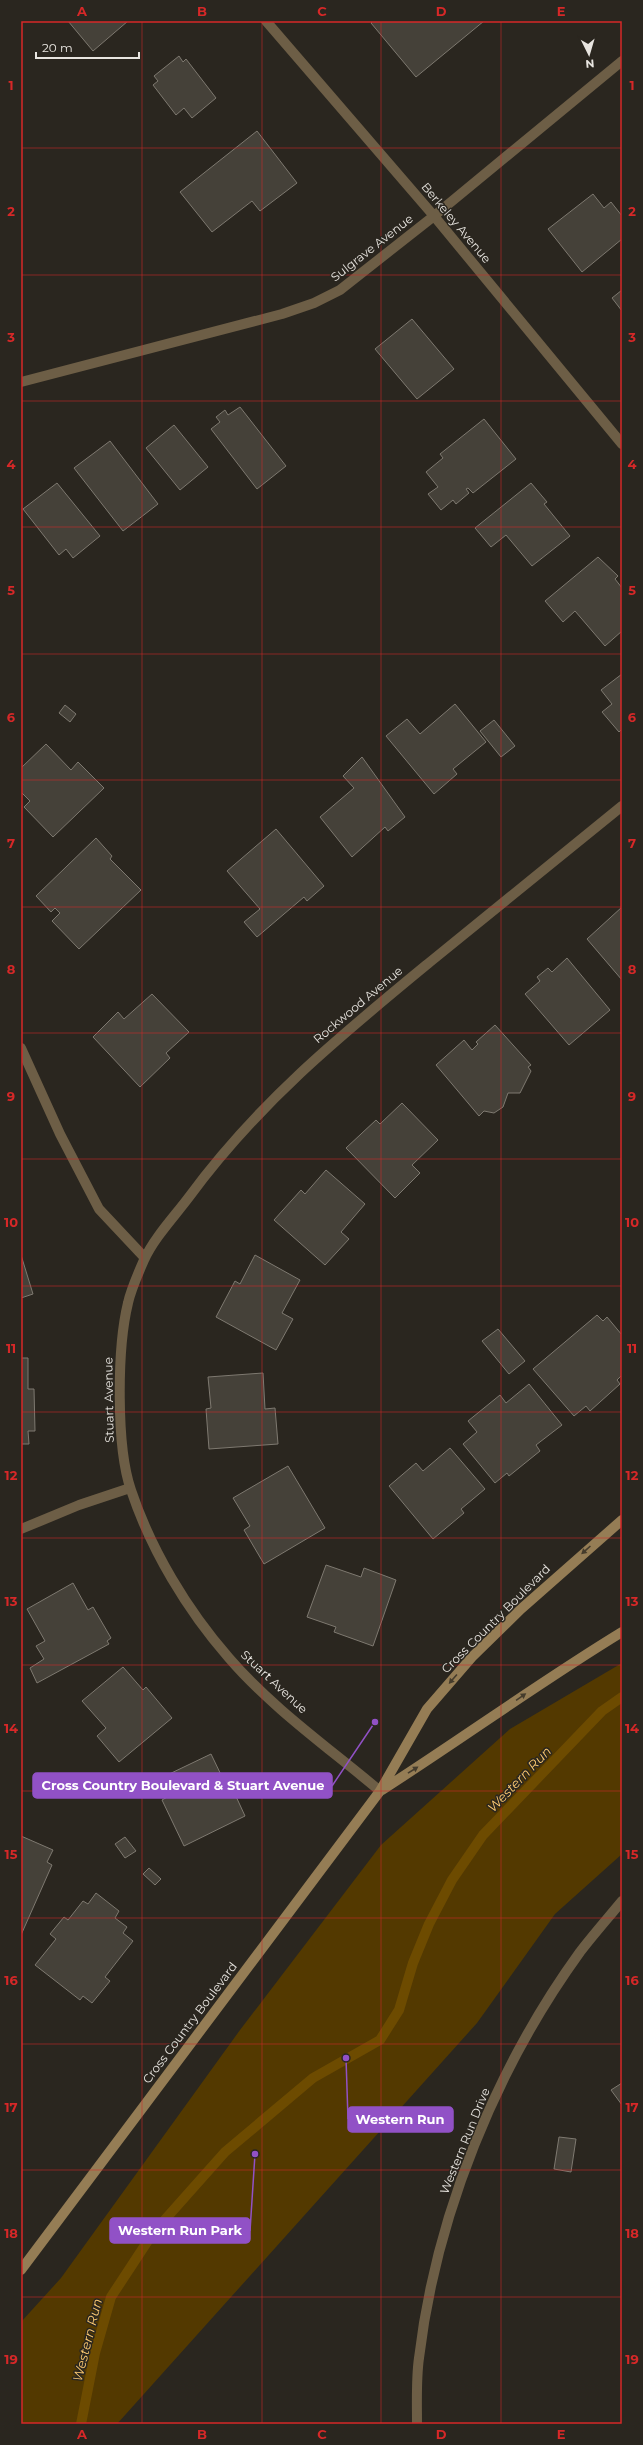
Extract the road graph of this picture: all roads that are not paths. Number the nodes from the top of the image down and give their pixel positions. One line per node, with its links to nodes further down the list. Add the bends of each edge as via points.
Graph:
1 (266, 21): 3 (street, Berkeley Avenue)
2 (622, 61): 3 (street, Sulgrave Avenue)
3 (434, 216): 4 (street, Sulgrave Avenue, via 340,290 314,303 282,314); 5 (street, Berkeley Avenue)
4 (21, 382)
5 (622, 444)
6 (622, 806): 8 (street, Rockwood Avenue, via 330,1044 262,1108 218,1159)
7 (21, 1048): 8 (street, via 60,1134 99,1209)
8 (145, 1258): 9 (street, Stuart Avenue, via 128,1303 122,1347 122,1445)
9 (130, 1488): 11 (street); 13 (street, Stuart Avenue, via 158,1551 193,1612 229,1658 267,1696)
10 (620, 1520): 13 (main road, Cross Country Boulevard, one-way to 13, via 472,1657 427,1709)
11 (21, 1528)
12 (622, 1632): 13 (main road, Cross Country Boulevard, one-way to 12, via 458,1741 554,1674)
13 (380, 1791): 15 (main road, Cross Country Boulevard)
14 (622, 1901): 16 (street, Western Run Drive, via 580,1952 540,2013 496,2096 466,2168 440,2241 426,2308 418,2359)
15 (21, 2270)
16 (416, 2424)

